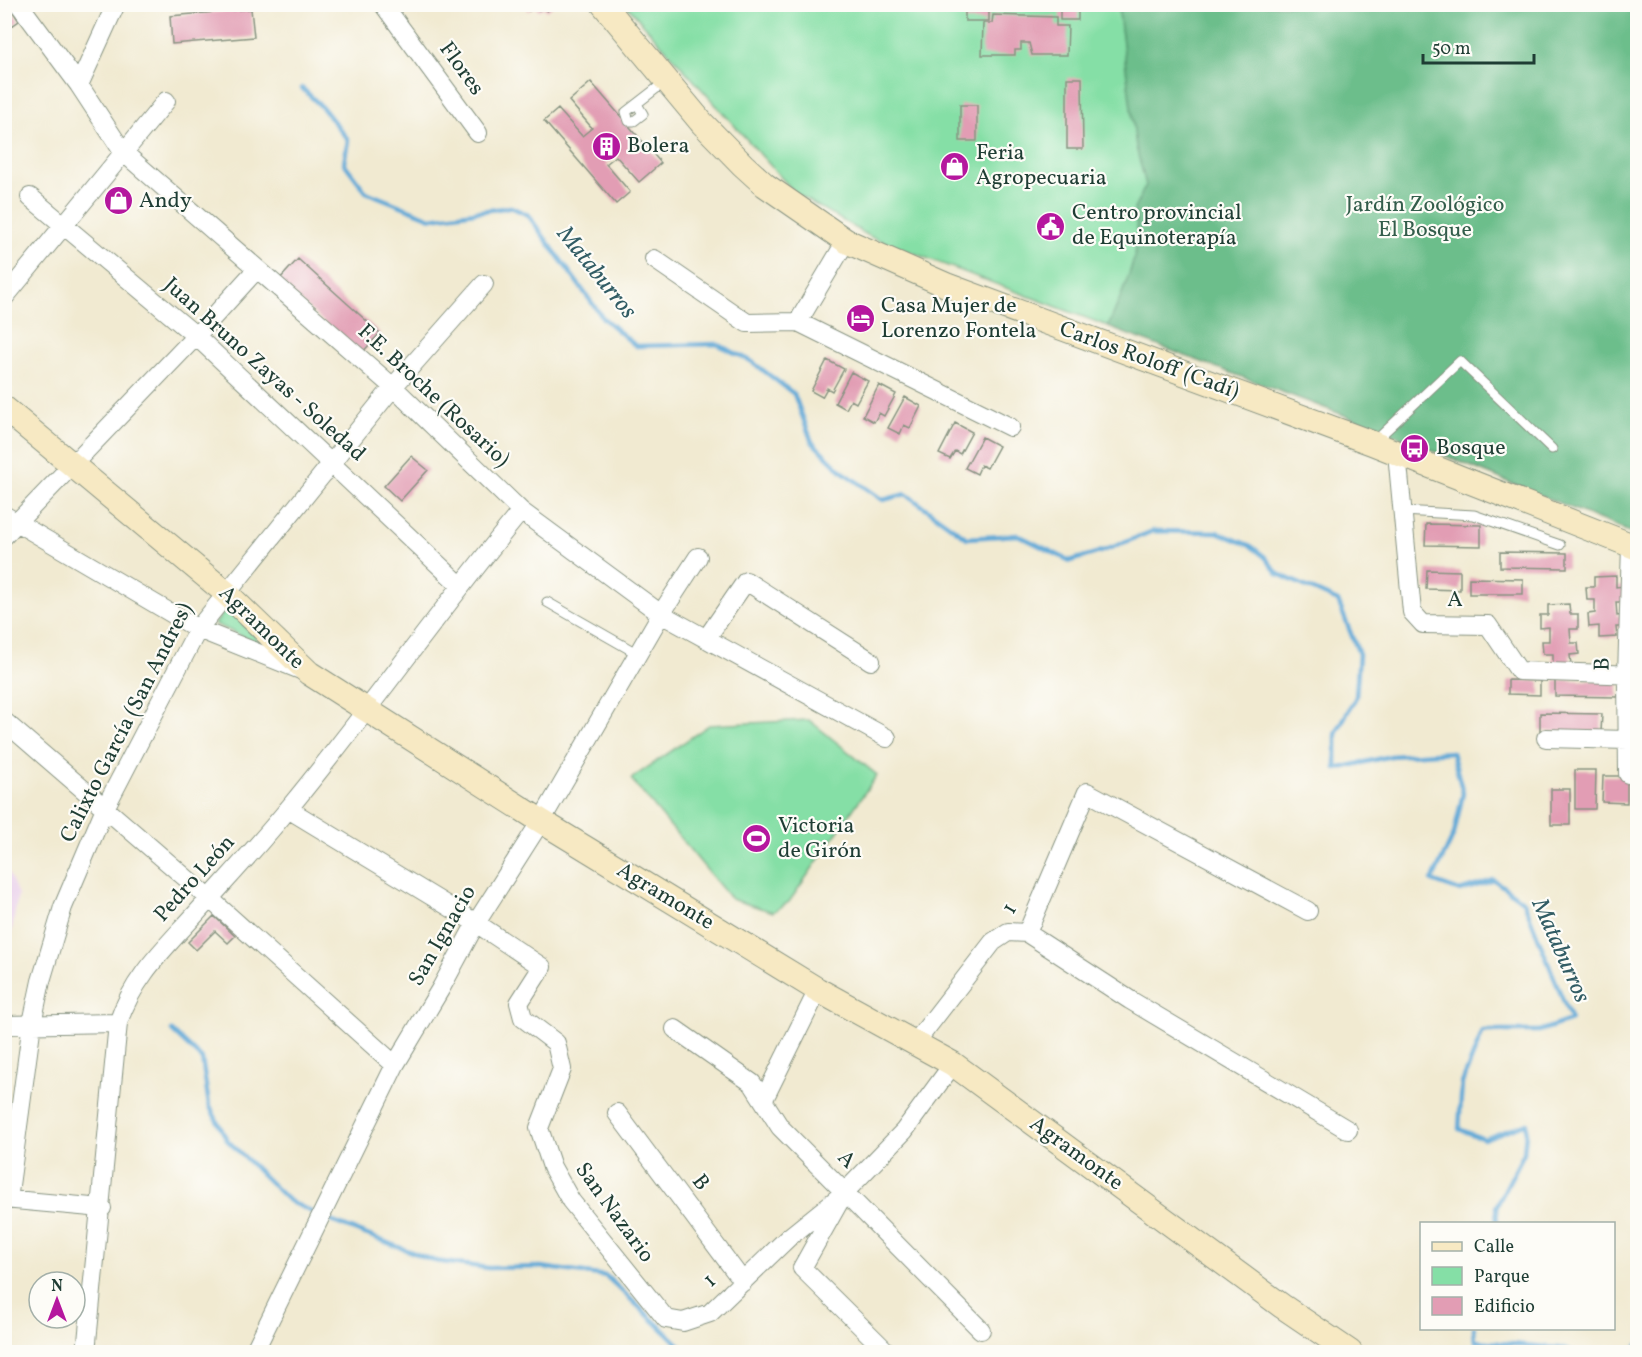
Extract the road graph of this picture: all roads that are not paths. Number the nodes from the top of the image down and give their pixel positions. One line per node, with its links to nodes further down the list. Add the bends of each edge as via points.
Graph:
1 (19, 4): 6 (street, F.E. Broche (Rosario))
2 (116, 4): 6 (street)
3 (383, 4): 9 (street, Flores)
4 (603, 4): 5 (street, Carlos Roloff (Cadí))
5 (666, 81): 8 (lane); 13 (street, Carlos Roloff (Cadí), via 765,185)
6 (79, 85): 10 (street, F.E. Broche (Rosario))
7 (166, 101): 10 (street)
8 (637, 104)
9 (478, 133)
10 (123, 152): 12 (street); 15 (street, F.E. Broche (Rosario))
11 (30, 197): 12 (street, Juan Bruno Zayas - Soledad)
12 (64, 225): 17 (street); 19 (street, Juan Bruno Zayas - Soledad)
13 (846, 241): 18 (street); 23 (street, Carlos Roloff (Cadí), via 946,285)
14 (654, 259): 18 (street, via 747,323)
15 (256, 270): 19 (street); 20 (street, F.E. Broche (Rosario))
16 (484, 284): 20 (street, Calixto García (San Andres))
17 (4, 298)
18 (798, 322): 22 (street)
19 (196, 336): 26 (street, Juan Bruno Zayas - Soledad); 27 (street)
20 (393, 387): 26 (street, Calixto García (San Andres)); 28 (street, F.E. Broche (Rosario))
21 (4, 408): 27 (street, Agramonte)
22 (1010, 428)
23 (1372, 443): 24 (lane, via 1460,362); 25 (street, Carlos Roloff (Cadí))
24 (1552, 449)
25 (1397, 453): 29 (street, A); 33 (street, Carlos Roloff (Cadí))
26 (332, 464): 35 (street, Juan Bruno Zayas - Soledad); 36 (street, Calixto García (San Andres))
27 (73, 466): 30 (street); 36 (street, Agramonte)
28 (521, 511): 35 (street, Pedro León); 38 (street, F.E. Broche (Rosario))
29 (1402, 511): 32 (lane, via 1474,514); 44 (street, A, via 1412,612 1422,624 1488,625 1519,671)
30 (11, 519): 31 (street); 39 (street)
31 (4, 536)
32 (1560, 545)
33 (1634, 546): 44 (street, B)
34 (698, 557): 38 (street, San Ignacio)
35 (460, 585): 45 (street, Pedro León)
36 (225, 592): 39 (street, Calixto García (San Andres)); 43 (street, Agramonte)
37 (547, 602): 41 (lane)
38 (661, 614): 40 (street, F.E. Broche (Rosario)); 41 (street, San Ignacio)
39 (198, 629): 43 (street); 51 (street, Calixto García (San Andres))
40 (706, 639): 42 (street, via 746,581); 47 (street, F.E. Broche (Rosario))
41 (638, 654): 53 (street, San Ignacio)
42 (871, 660)
43 (309, 673): 45 (street, Agramonte)
44 (1632, 675): 49 (street, B)
45 (366, 712): 52 (street, Pedro León); 53 (street, Agramonte)
46 (4, 721): 51 (street)
47 (887, 738)
48 (1546, 738): 49 (street)
49 (1628, 741): 50 (street, B, via 1628,774)
50 (1638, 775)
51 (105, 808): 54 (street); 59 (street, Calixto García (San Andres), via 63,907)
52 (288, 809): 54 (street, Pedro León); 56 (street, San Nazario)
53 (541, 821): 56 (street, San Ignacio); 58 (street, Agramonte)
54 (209, 898): 60 (street, Pedro León, via 147,968 127,996); 65 (street)
55 (1308, 911): 57 (street, 1, via 1087,792)
56 (476, 923): 65 (street, San Ignacio); 73 (street, San Nazario, via 542,967 519,1003 523,1018 556,1043 562,1069 539,1128 552,1167 571,1201 647,1299 666,1319)
57 (1027, 933): 63 (street, 1, via 1008,932 993,942); 68 (street, via 1130,1000)
58 (818, 990): 63 (street, Agramonte); 66 (street)
59 (32, 1023): 60 (street); 61 (street); 70 (street, Calixto García (San Andres))
60 (118, 1023): 71 (street, Pedro León)
61 (4, 1025)
62 (675, 1029): 66 (street, A, via 732,1067)
63 (915, 1043): 64 (street, Agramonte)
64 (953, 1064): 69 (street, 1, via 904,1131); 78 (street, Agramonte)
65 (394, 1065): 76 (street, San Ignacio)
66 (764, 1099): 69 (street, A, via 780,1127)
67 (618, 1113): 72 (street, B)
68 (1348, 1130)
69 (844, 1193): 72 (street, 1, via 788,1238); 74 (street, A); 77 (street, 1, via 802,1268)
70 (6, 1199): 71 (street)
71 (102, 1208): 75 (street, Pedro León)
72 (743, 1282): 73 (street, 1, via 710,1313)
73 (683, 1322)
74 (981, 1330)
75 (86, 1353)
76 (254, 1353)
77 (887, 1353)
78 (1350, 1353)

